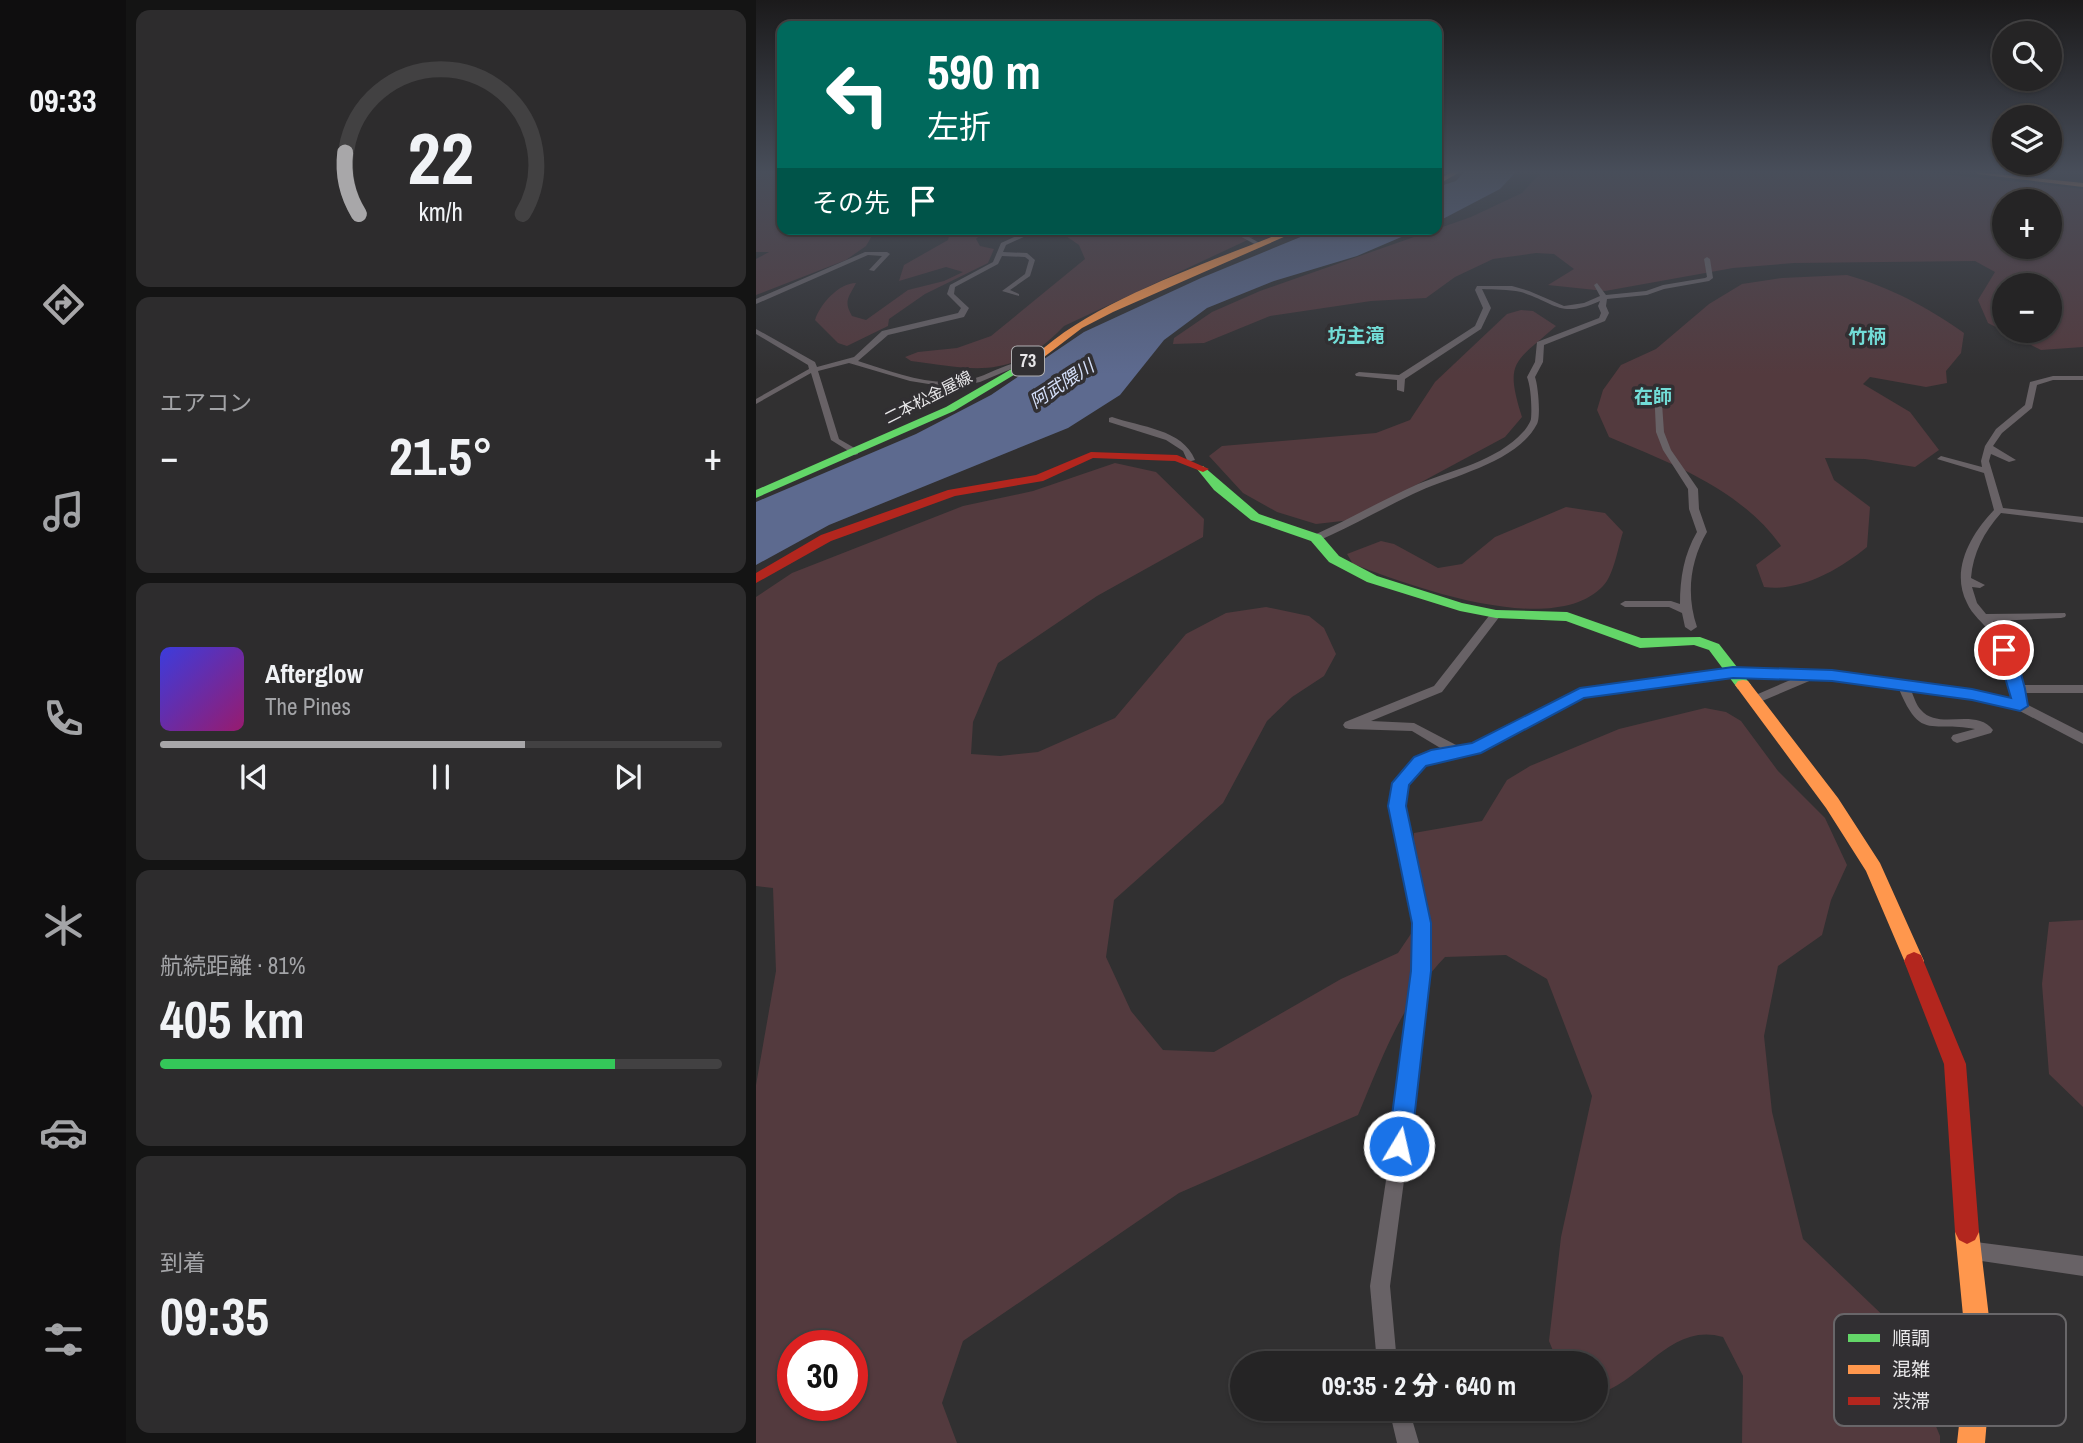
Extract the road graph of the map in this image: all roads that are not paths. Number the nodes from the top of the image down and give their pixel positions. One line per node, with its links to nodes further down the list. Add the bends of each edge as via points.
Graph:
1 (1014, 239): 5 (street, via 1003,244)
2 (1249, 239): 4 (street)
3 (1273, 239): 4 (street, 二本松金屋線 / 73)
4 (1260, 245): 14 (street, 二本松金屋線 / 73, via 1080,325 1060,344)
5 (999, 254): 9 (street, via 1032,260 1028,275 1005,291); 13 (street, via 991,267 951,288 950,293 965,309 961,315 885,333)
6 (1707, 259): 10 (street, via 1710,278 1706,280)
7 (872, 271): 11 (street, via 887,254 867,253)
8 (1597, 285): 10 (street)
9 (1017, 295)
10 (1604, 297): 17 (street, via 1587,306 1561,309 1512,288 1479,287 1487,308 1478,327); 32 (street, via 1602,318 1540,344 1539,362 1531,377 1535,421 1526,433 1505,450)
11 (756, 302)
12 (756, 331): 15 (street, via 807,359)
13 (850, 361): 14 (street, via 924,382 946,383 973,382); 15 (street)
14 (1022, 364): 24 (street, 二本松金屋線 / 73, via 950,409)
15 (815, 369): 21 (street); 24 (street, via 835,440)
16 (1359, 374): 17 (street)
17 (1401, 378): 20 (street)
18 (2083, 378): 23 (street, via 2053,378 2033,384 2029,405 2000,431)
19 (1657, 389): 37 (street, via 1660,432 1693,489 1702,532 1691,552 1684,591)
20 (1401, 390)
21 (756, 401)
22 (1112, 420): 26 (street, via 1168,437 1189,453)
23 (1989, 449): 27 (street); 28 (street)
24 (855, 452): 29 (street, 二本松金屋線 / 73)
25 (1941, 459): 28 (street)
26 (1191, 460): 32 (street, via 1255,517); 33 (street, via 1091,455 1038,478 952,494 826,538)
27 (2012, 460)
28 (1987, 471): 30 (street)
29 (756, 494)
30 (1999, 510): 31 (street); 34 (street, via 1975,540)
31 (2083, 520)
32 (1316, 538): 38 (street, via 1334,559 1372,579)
33 (756, 579)
34 (1966, 582): 35 (street); 40 (street, via 1970,599)
35 (1980, 584)
36 (1625, 604): 37 (street, via 1671,604)
37 (1687, 611): 41 (street)
38 (1496, 614): 42 (street, via 1567,617 1640,643 1704,642 1714,647); 51 (street, via 1438,689 1349,725 1414,727)
39 (2062, 615): 40 (street)
40 (1985, 618): 46 (street, via 2004,650)
41 (1690, 627)
42 (1733, 673): 43 (street); 47 (street); 51 (street, via 1580,693 1475,748)
43 (1814, 674): 44 (street); 47 (street)
44 (1903, 685): 48 (street); 49 (street, via 1918,715 1987,730)
45 (2083, 689): 46 (street)
46 (2018, 690): 48 (street)
47 (1755, 700): 52 (street, via 1861,846 1941,1024 1955,1064)
48 (2020, 706): 50 (street)
49 (1957, 738)
50 (2083, 739)
51 (1457, 752): 55 (street, via 1431,756 1407,773 1397,806 1421,923 1421,971 1380,1286)
52 (1968, 1250): 53 (street); 54 (street)
53 (2083, 1266)
54 (1974, 1314)
55 (1386, 1351)
56 (1402, 1421): 57 (street)
57 (1408, 1443)

